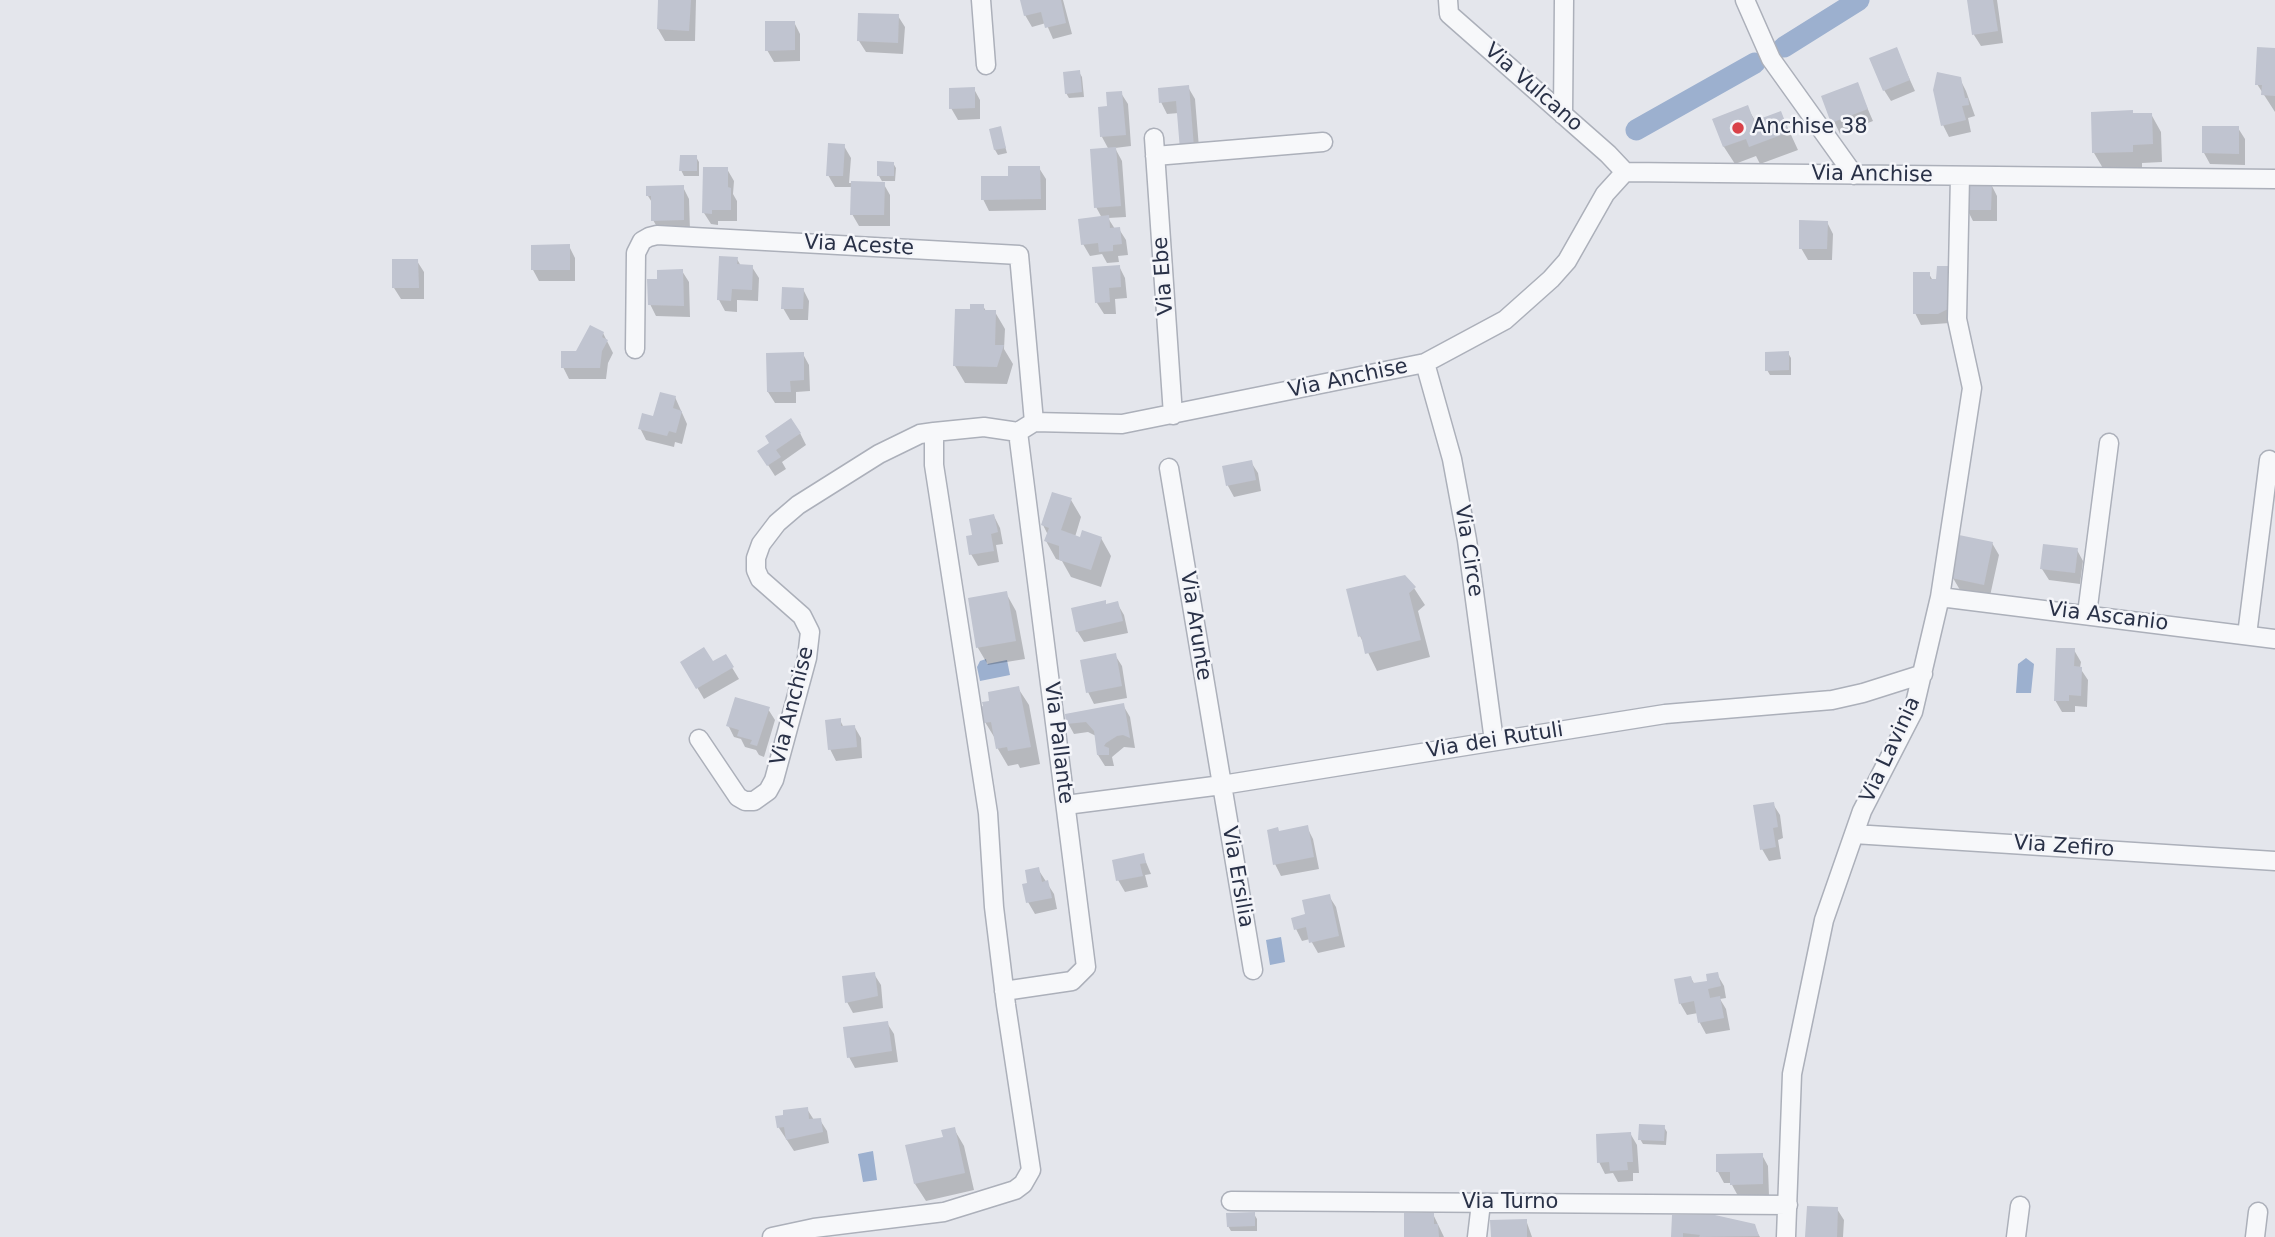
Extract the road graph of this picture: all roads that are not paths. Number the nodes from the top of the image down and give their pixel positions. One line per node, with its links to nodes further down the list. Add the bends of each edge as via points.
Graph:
1 (981, 0): 5 (street)
2 (1448, 0): 6 (street, Via Vulcano, via 1449,14)
3 (1564, 0): 6 (street)
4 (1745, 0): 9 (street, via 1771,59)
5 (986, 65)
6 (1563, 115): 8 (street, Via Vulcano)
7 (1322, 142): 14 (street, Via Ebe, via 1155,147)
8 (1625, 173): 9 (street, Via Anchise); 13 (street, Via Anchise, via 1605,194 1552,279 1505,320)
9 (1854, 174): 10 (street, Via Anchise)
10 (1960, 176): 11 (street, Via Anchise); 21 (street, Via Lavinia, via 1957,319 1972,388)
11 (2275, 179)
12 (635, 349): 15 (street, Via Aceste, via 636,253 642,241 657,235 1019,255)
13 (1425, 363): 14 (street, Via Anchise); 27 (street, Via Circe, via 1457,486)
14 (1173, 415): 15 (street, Via Anchise, via 1122,424)
15 (1034, 422): 17 (street)
16 (934, 432): 17 (street, Via Anchise, via 984,427); 26 (street, Via Anchise, via 879,454 798,505 761,544 756,558 760,579 802,616 810,632 807,658 768,791 754,801 738,797); 33 (street, via 934,465 988,813)
17 (1018, 432): 29 (street, Via Pallante)
18 (2109, 443): 22 (street)
19 (2269, 460): 23 (street)
20 (1169, 468): 28 (street, Via Arunte)
21 (1940, 597): 22 (street, Via Ascanio); 25 (street, Via Lavinia)
22 (2087, 614): 23 (street, Via Ascanio)
23 (2247, 635): 24 (street, Via Ascanio)
24 (2275, 639)
25 (1923, 674): 27 (street, Via dei Rutuli, via 1832,700 1665,714); 30 (street, Via Lavinia, via 1913,712)
26 (699, 739)
27 (1494, 741): 28 (street, Via dei Rutuli)
28 (1222, 785): 29 (street, Via dei Rutuli); 32 (street, Via Ersilia)
29 (1066, 805): 33 (street, Via Pallante, via 1086,967 1072,981)
30 (1854, 834): 31 (street, Via Zefiro); 36 (street, Via Lavinia, via 1824,920 1801,1021 1792,1074)
31 (2275, 861)
32 (1253, 970)
33 (1004, 991): 39 (street, via 1031,1170 1023,1184 944,1212)
34 (1231, 1201): 35 (street, Via Turno)
35 (1481, 1203): 36 (street, Via Turno); 40 (street)
36 (1788, 1205): 41 (street, Via Lavinia)
37 (2020, 1206): 42 (street)
38 (2258, 1212): 43 (street)
39 (772, 1237)
40 (1478, 1237)
41 (1786, 1237)
42 (2016, 1237)
43 (2255, 1237)

